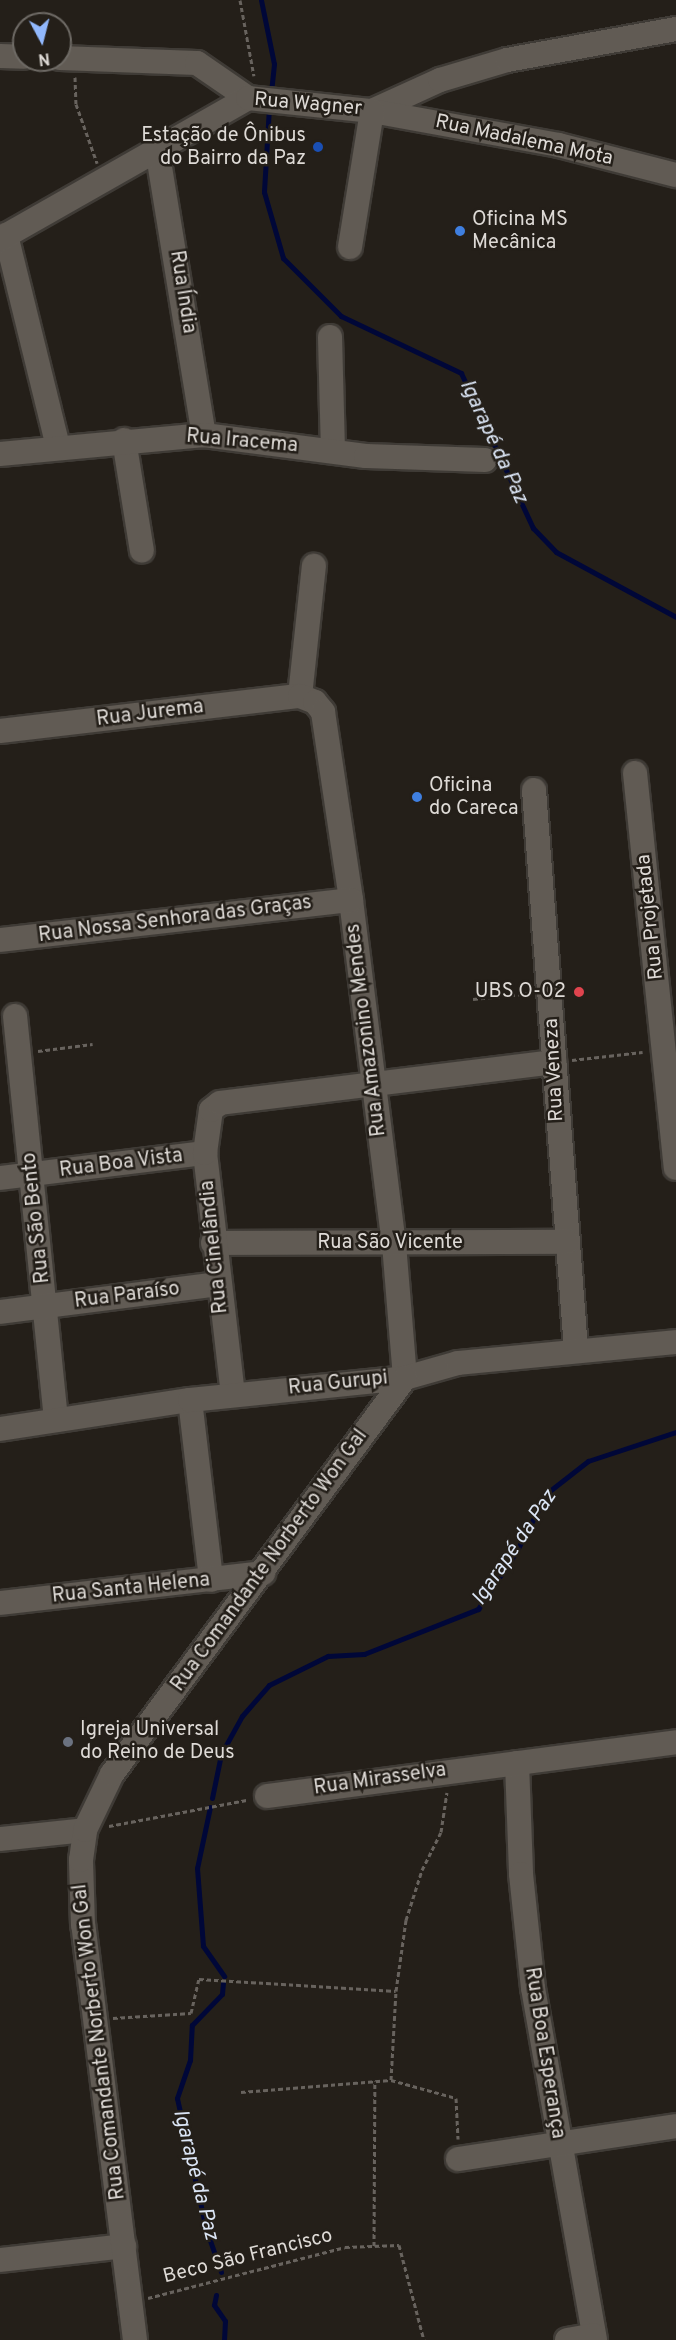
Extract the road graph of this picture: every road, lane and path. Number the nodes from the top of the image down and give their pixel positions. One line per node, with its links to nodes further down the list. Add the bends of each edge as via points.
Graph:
1 (240, 0): 5 (path)
2 (676, 29): 6 (street, Rua Wagner, via 507,60 440,80)
3 (72, 59): 5 (street, via 197,63)
4 (70, 72): 9 (path, via 76,104)
5 (253, 98): 6 (street, Rua Wagner); 7 (street, Rua Wagner)
6 (372, 111): 8 (street, Rua Madalema Mota, via 558,146); 11 (street)
7 (157, 149): 9 (street, Rua Wagner); 13 (street, Rua Índia)
8 (676, 175)
9 (103, 179): 10 (street, Rua Wagner)
10 (3, 237): 15 (street)
11 (350, 247)
12 (330, 337): 16 (street)
13 (204, 435): 14 (street, Rua Iracema); 16 (street, Rua Iracema)
14 (124, 440): 15 (street, Rua Iracema); 19 (street)
15 (58, 447): 17 (street, Rua Iracema)
16 (333, 451): 18 (street, Rua Iracema, via 366,456)
17 (0, 454)
18 (485, 460)
19 (142, 551)
20 (314, 566): 21 (street)
21 (301, 687): 22 (street, Rua Jurema); 25 (street, Rua Amazonino Mendes, via 327,724)
22 (0, 731)
23 (635, 773): 27 (street, Rua Projetada)
24 (534, 790): 28 (street, Rua Veneza)
25 (351, 900): 26 (street, Rua Nossa Senhora das Graças); 35 (street, Rua Amazonino Mendes)
26 (0, 940)
27 (665, 941): 32 (street, Rua Projetada)
28 (551, 991): 29 (path); 34 (street, Rua Veneza)
29 (473, 999)
30 (15, 1016): 33 (street, Rua São Bento)
31 (93, 1044): 33 (path)
32 (666, 1049): 34 (path); 37 (street, Rua Projetada)
33 (19, 1054): 38 (street, Rua São Bento)
34 (554, 1062): 35 (street); 40 (street, Rua Veneza)
35 (373, 1082): 36 (street, Rua Cinelândia, via 220,1103 209,1115); 42 (street, Rua Amazonino Mendes)
36 (205, 1153): 38 (street, Rua Boa Vista); 41 (street, Rua Cinelândia)
37 (676, 1168)
38 (33, 1175): 39 (street, Rua Boa Vista); 44 (street, Rua São Bento)
39 (0, 1179)
40 (567, 1242): 42 (street, Rua São Vicente); 47 (street, Rua Veneza)
41 (213, 1243): 42 (street, Rua São Vicente); 43 (street, Rua Cinelândia)
42 (394, 1244): 48 (street, Rua Amazonino Mendes)
43 (218, 1284): 44 (street, Rua Paraíso); 49 (street, Rua Cinelândia)
44 (46, 1306): 45 (street, Rua Paraíso); 51 (street, Rua São Bento)
45 (0, 1312)
46 (676, 1342): 47 (street, Rua Gurupi)
47 (576, 1350): 48 (street, Rua Gurupi, via 458,1363)
48 (405, 1378): 49 (street, Rua Gurupi); 53 (street, Rua Comandante Norberto Won Gal)
49 (233, 1395): 50 (street, Rua Gurupi)
50 (190, 1400): 51 (street, Rua Gurupi); 54 (street)
51 (56, 1420): 52 (street, Rua Gurupi)
52 (0, 1429)
53 (262, 1573): 54 (street, Rua Santa Helena); 60 (street, Rua Comandante Norberto Won Gal, via 112,1774)
54 (211, 1580): 55 (street, Rua Santa Helena)
55 (0, 1603)
56 (676, 1743): 57 (street, Rua Mirasselva)
57 (518, 1763): 58 (street, Rua Mirasselva); 68 (street, Rua Boa Esperança, via 526,1933)
58 (450, 1769): 59 (street, Rua Mirasselva); 62 (path, via 441,1832 422,1870 406,1920)
59 (267, 1796): 60 (path)
60 (85, 1830): 61 (street); 63 (street, Rua Comandante Norberto Won Gal, via 80,1890)
61 (0, 1839)
62 (396, 1990): 63 (path, via 199,1979 191,2013); 64 (path)
63 (97, 2019): 70 (street, Rua Comandante Norberto Won Gal)
64 (391, 2080): 65 (path); 69 (path, via 456,2098)
65 (375, 2081): 66 (path); 71 (path)
66 (241, 2092)
67 (676, 2126): 68 (street)
68 (558, 2144): 69 (street); 74 (street, Rua Boa Esperança)
69 (458, 2159)
70 (124, 2246): 72 (street); 73 (street, Rua Comandante Norberto Won Gal)
71 (374, 2246): 73 (path, Beco São Francisco, via 345,2247); 76 (path, Beco São Francisco, via 399,2245)
72 (0, 2259)
73 (130, 2302): 75 (street, Rua Comandante Norberto Won Gal)
74 (595, 2337): 77 (street)
75 (135, 2340)
76 (424, 2340)
77 (567, 2340)

